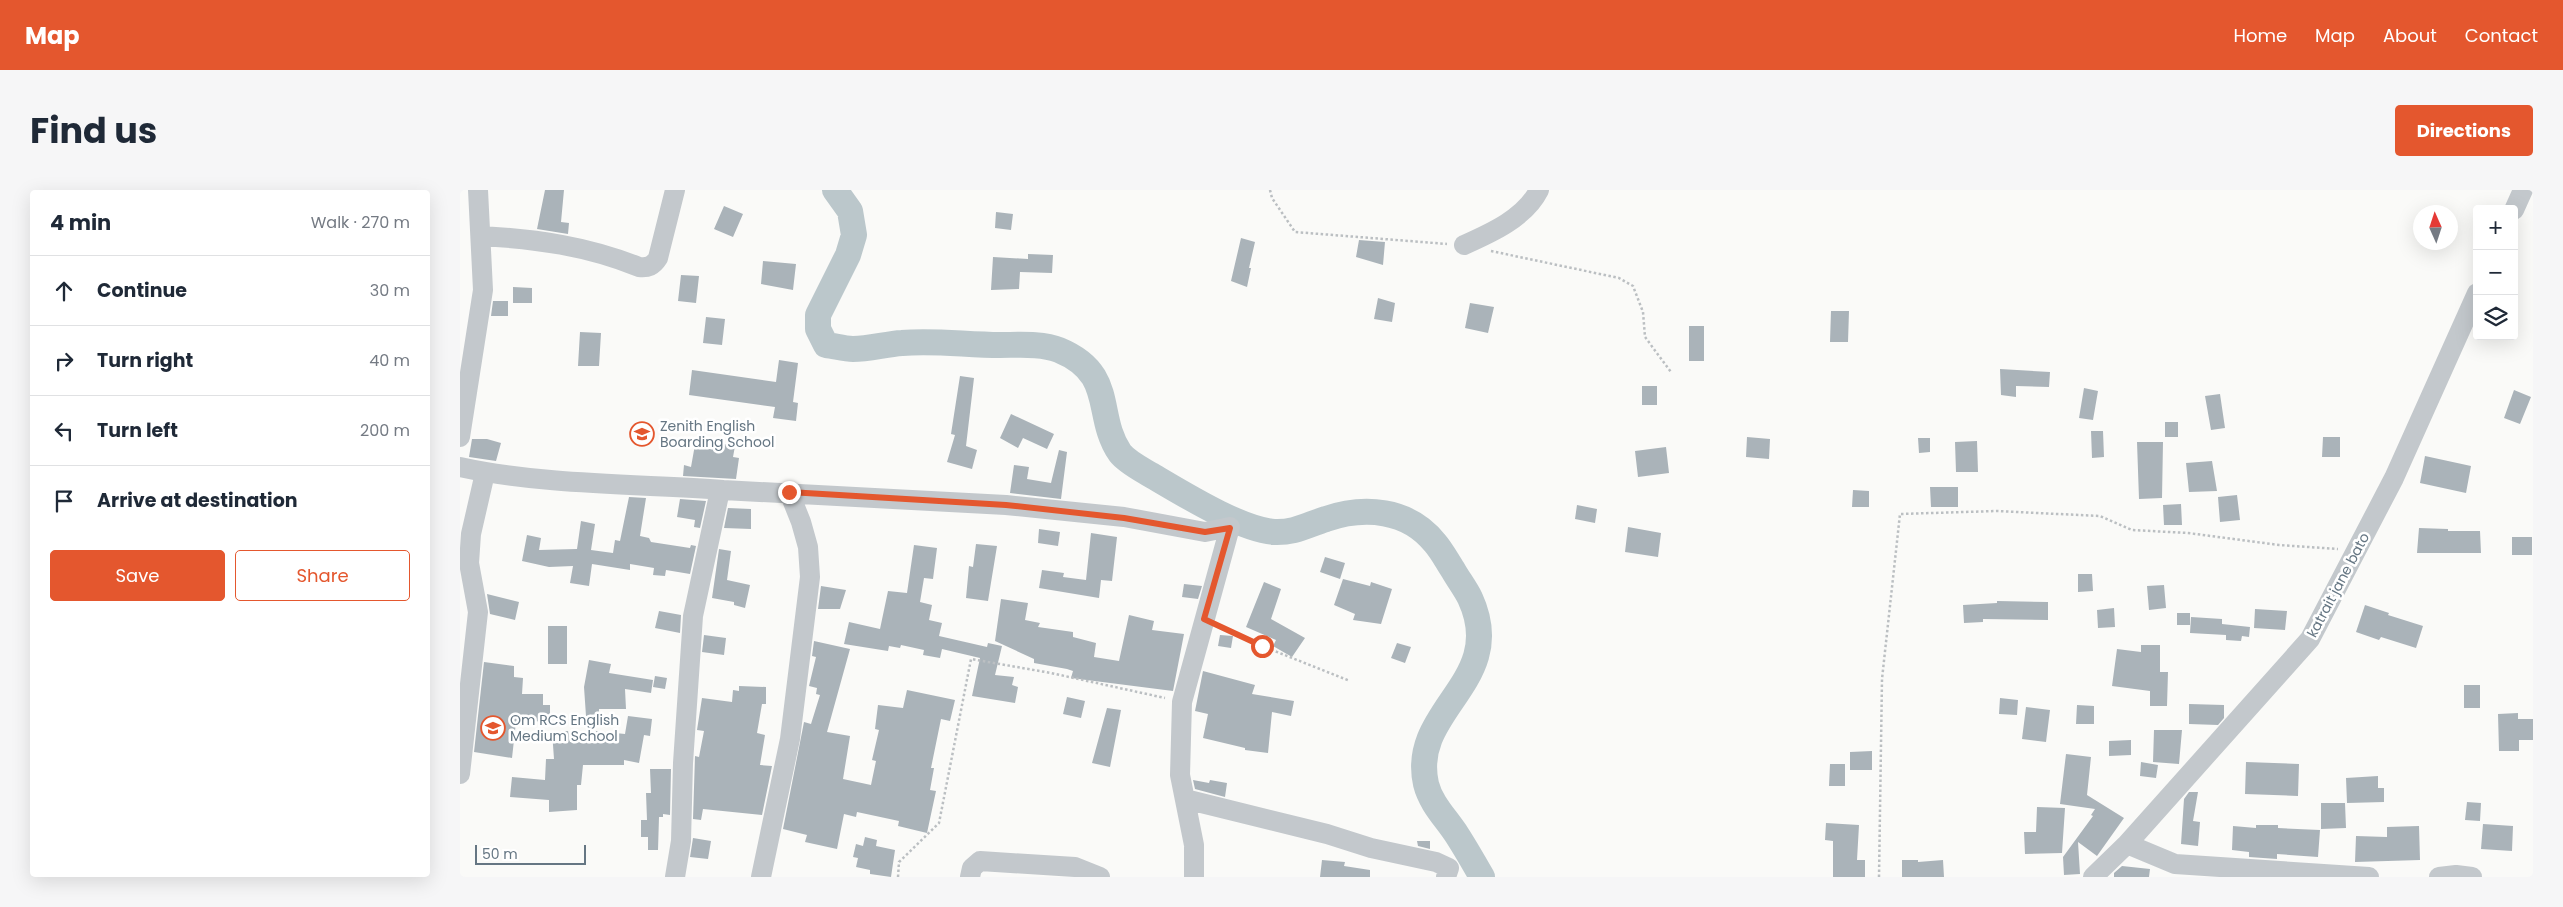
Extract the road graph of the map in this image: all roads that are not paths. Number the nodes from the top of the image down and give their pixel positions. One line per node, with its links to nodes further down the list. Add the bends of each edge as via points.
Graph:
1 (478, 190): 6 (street)
2 (675, 190): 6 (street, via 658,258 648,268 576,246 535,239)
3 (1539, 190): 7 (street, via 1516,217)
4 (2523, 190): 5 (street)
5 (2516, 205)
6 (481, 236): 9 (street, via 483,290)
7 (1464, 246)
8 (2477, 295): 16 (street, katrait jane bato, via 2394,478 2310,639)
9 (460, 438)
10 (460, 467): 11 (street)
11 (485, 472): 12 (street); 14 (street, via 470,534 469,563 478,612)
12 (723, 490): 13 (street); 17 (street, via 719,495 694,616 683,763 681,841)
13 (789, 492): 15 (street, via 1006,505 1124,518 1205,532 1230,528 1182,702 1180,775); 18 (street, via 808,547 810,577 790,739)
14 (460, 774)
15 (1185, 799): 21 (street, via 1194,845); 22 (street, via 1436,862 1449,868)
16 (2127, 844): 23 (street, katrait jane bato); 24 (street, via 2174,864)
17 (675, 877)
18 (761, 877)
19 (970, 877): 20 (street, via 972,868 980,861 1075,867)
20 (1100, 877)
21 (1194, 877)
22 (1446, 877)
23 (2093, 877)
24 (2369, 877)
25 (2439, 877): 26 (street)
26 (2472, 877)

